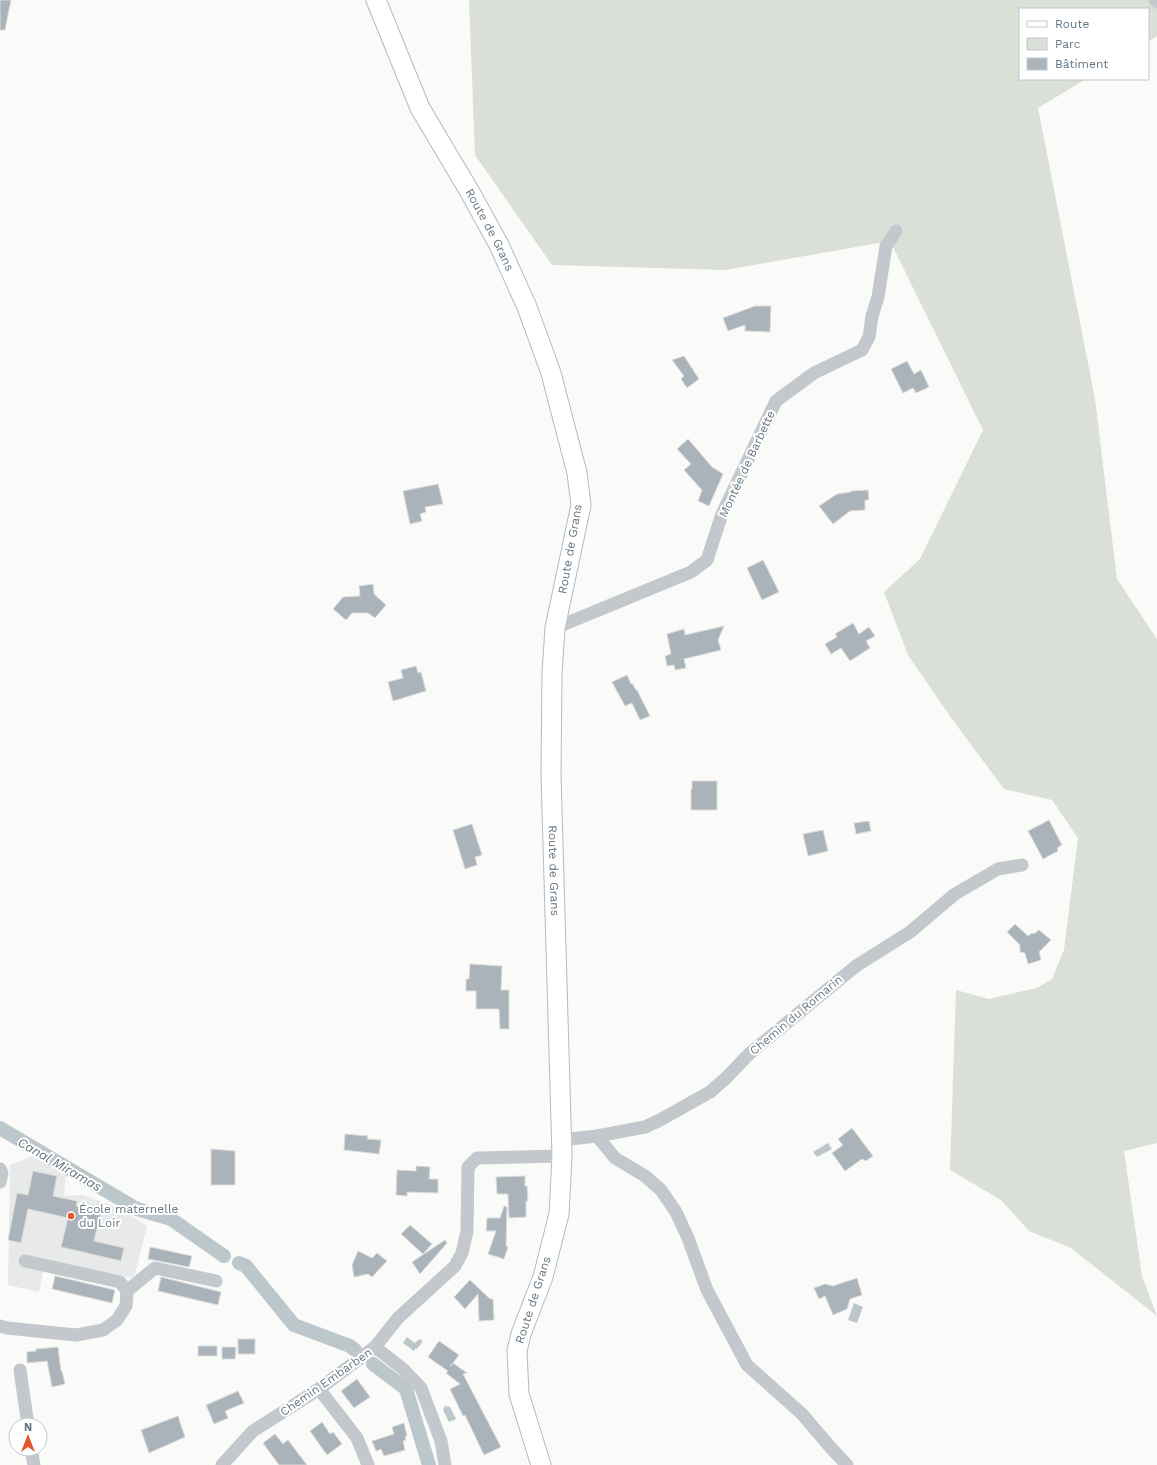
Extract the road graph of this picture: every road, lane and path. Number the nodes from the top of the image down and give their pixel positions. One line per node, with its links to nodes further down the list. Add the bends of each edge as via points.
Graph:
1 (376, 0): 3 (street, Route de Grans, via 420,108 499,245 527,307 551,372 577,473 580,505)
2 (896, 231): 3 (street, Montée de Barbette, via 886,246 869,337 862,350 814,373 776,401 722,514 707,560 691,572)
3 (555, 628): 6 (street, Route de Grans, via 551,775)
4 (1022, 865): 5 (street, Chemin du Romarin, via 998,869 955,894 910,932 856,966 749,1054 710,1092 645,1127)
5 (597, 1136): 6 (street, Chemin du Romarin); 21 (street, via 615,1158 645,1176 661,1190 676,1212 706,1290 747,1364 802,1414)
6 (561, 1148): 13 (street, Chemin Embarben, via 478,1158 468,1167 467,1231 462,1253 455,1266 398,1318); 20 (street, Route de Grans, via 559,1214 543,1277 517,1351 520,1394)
7 (0, 1169): 8 (street)
8 (0, 1182)
9 (25, 1261): 11 (street, via 120,1282)
10 (216, 1281): 11 (street, via 155,1268)
11 (127, 1291): 12 (street, via 126,1306 117,1320 104,1330 76,1335)
12 (0, 1326)
13 (375, 1347): 15 (street, Chemin Embarben); 19 (street, via 403,1368 421,1388 441,1441)
14 (20, 1370): 16 (street)
15 (319, 1389): 17 (street, Chemin Embarben, via 253,1431); 18 (street, via 357,1438)
16 (27, 1417)
17 (222, 1465)
18 (368, 1465)
19 (446, 1465)
20 (541, 1465)
21 (847, 1465)

